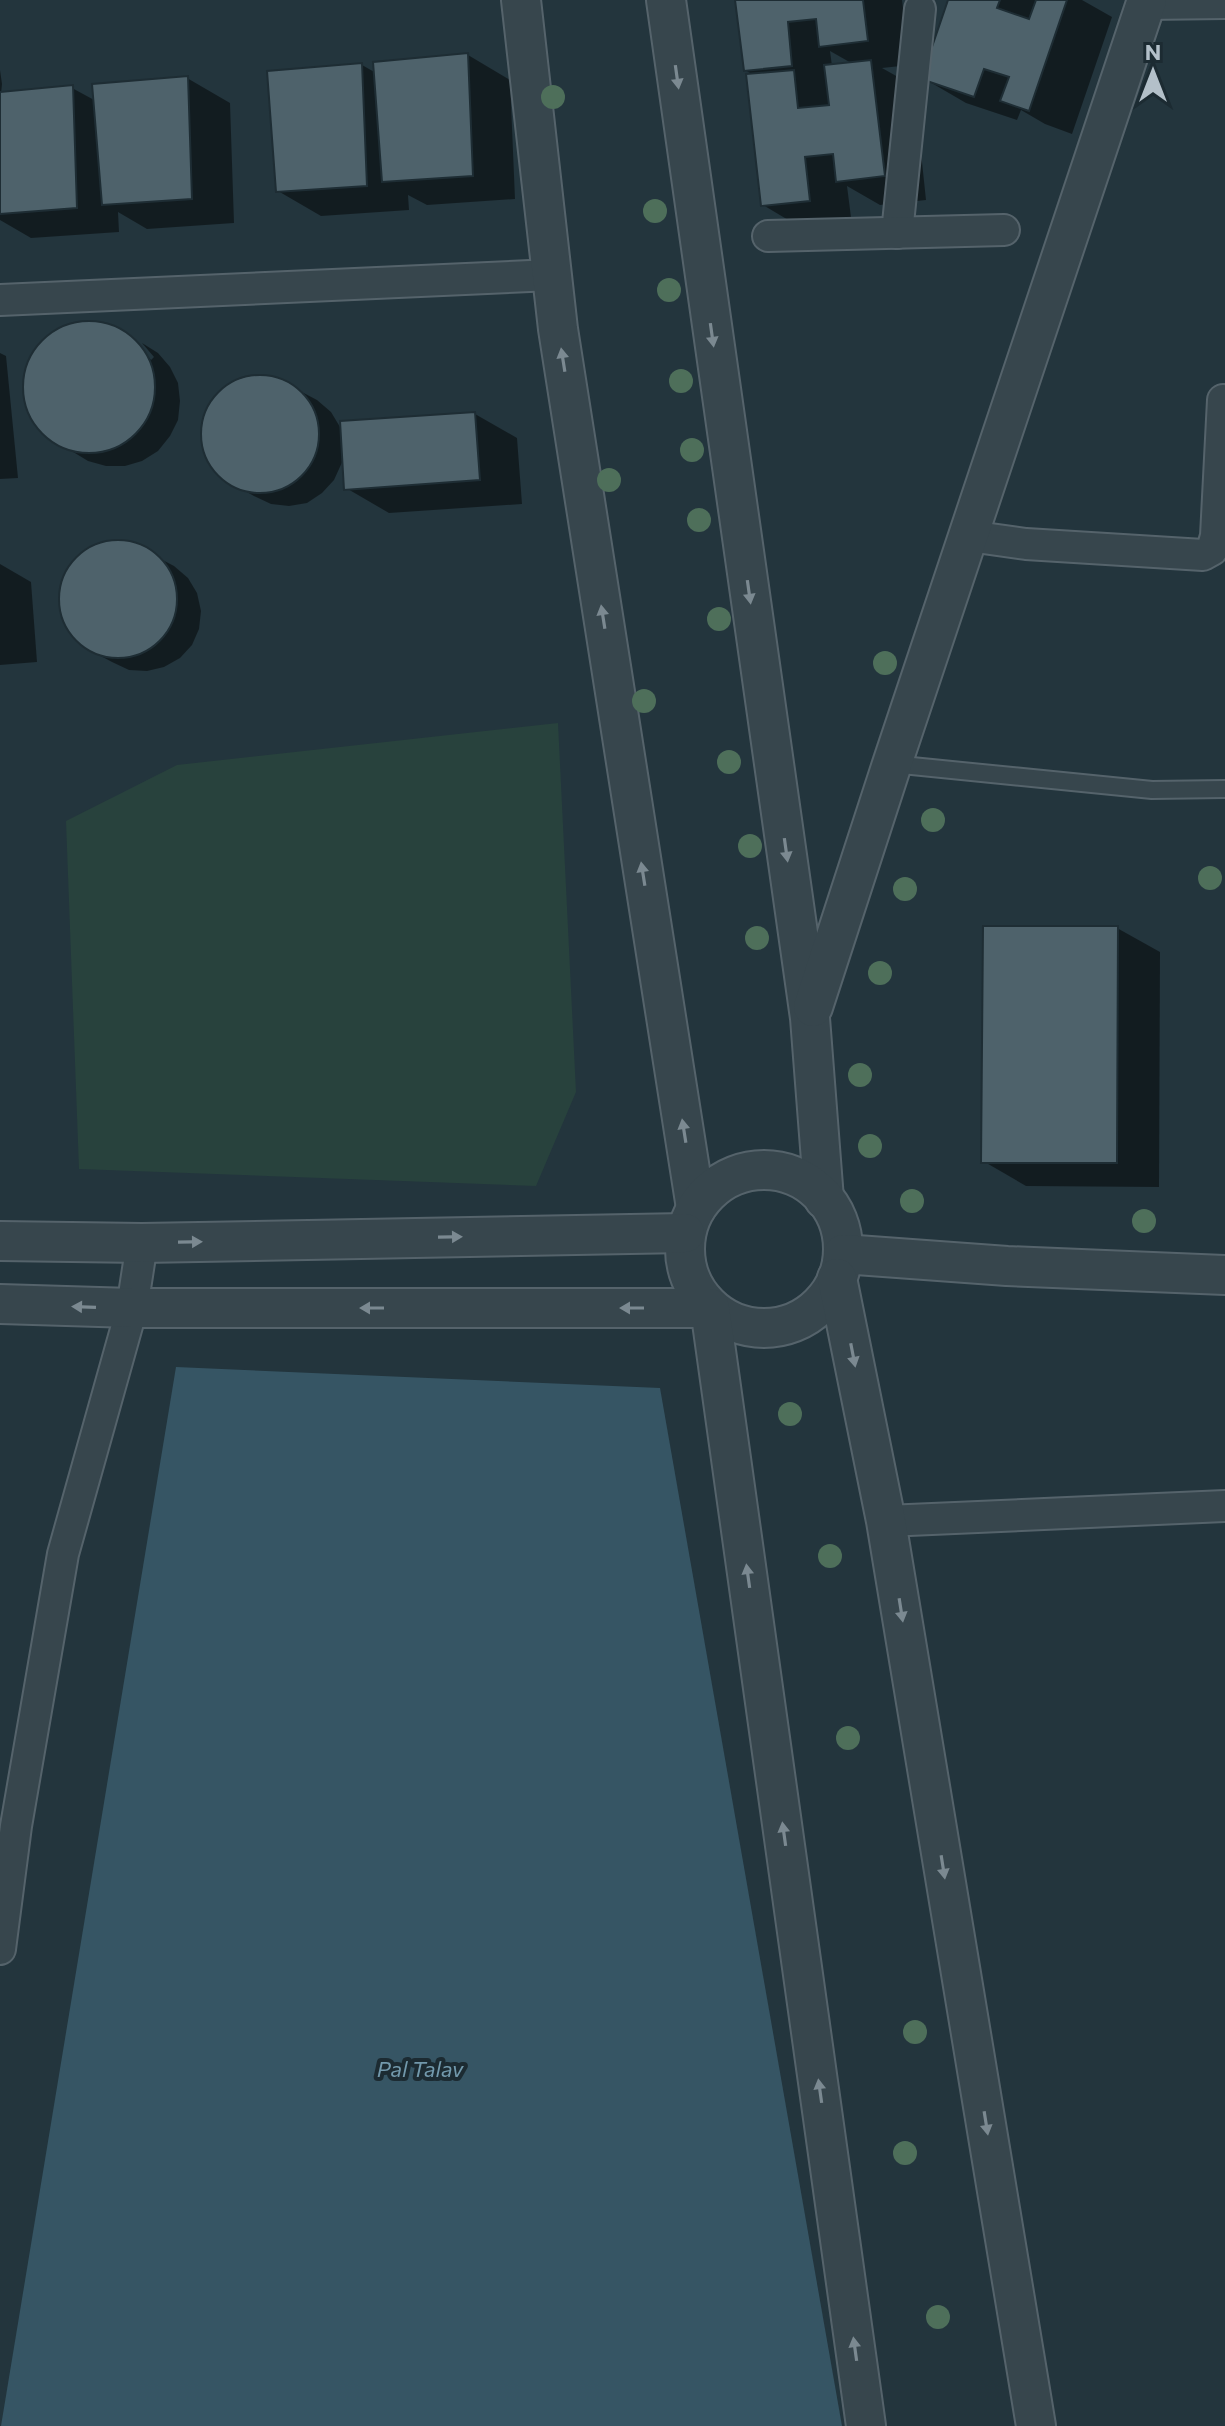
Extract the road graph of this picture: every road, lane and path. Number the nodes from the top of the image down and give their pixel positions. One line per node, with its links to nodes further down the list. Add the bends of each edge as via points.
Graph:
1 (521, 0): 9 (street)
2 (666, 0): 15 (street, one-way to 15)
3 (1147, 2): 5 (street); 12 (street)
4 (920, 3): 7 (street)
5 (1225, 3)
6 (1004, 230): 7 (street)
7 (897, 233): 8 (street)
8 (768, 236)
9 (552, 275): 10 (street); 17 (street, one-way to 9)
10 (0, 300)
11 (1223, 400): 12 (street, via 1216,536 1212,550 1203,555)
12 (969, 536): 13 (street)
13 (892, 764): 14 (lane, via 1152,790); 15 (street)
14 (1225, 789)
15 (810, 1018): 16 (street)
16 (824, 1199): 17 (street, via 791,1175 764,1170 738,1174 714,1188); 20 (street, via 840,1229)
17 (691, 1221): 19 (street, one-way to 17); 24 (street, via 685,1260 693,1286)
18 (0, 1241): 19 (street)
19 (142, 1243): 23 (street)
20 (840, 1266): 21 (street); 24 (street, via 825,1300 783,1326 733,1322); 26 (street, one-way to 26)
21 (1225, 1275)
22 (0, 1304): 23 (street, one-way to 22)
23 (132, 1308): 24 (street, one-way to 23); 27 (street, via 63,1554)
24 (710, 1308): 28 (street, one-way to 24)
25 (1225, 1506): 26 (street)
26 (886, 1521): 29 (street, one-way to 29)
27 (0, 1949)
28 (866, 2426)
29 (1036, 2426)

